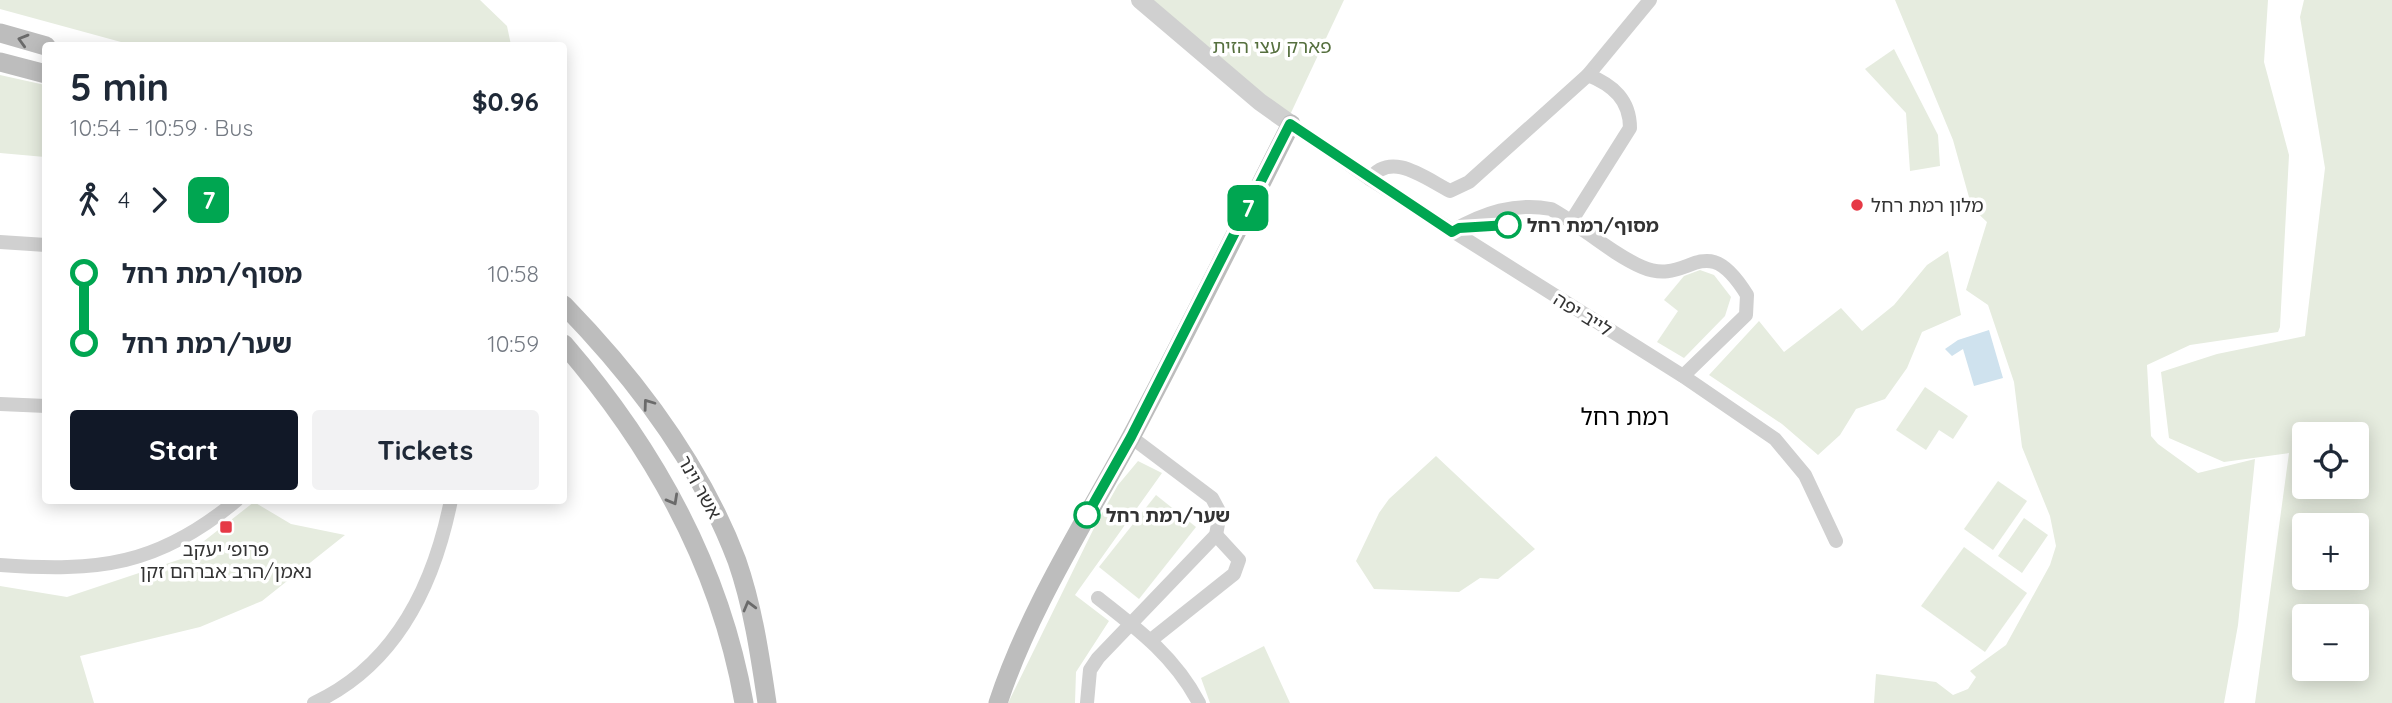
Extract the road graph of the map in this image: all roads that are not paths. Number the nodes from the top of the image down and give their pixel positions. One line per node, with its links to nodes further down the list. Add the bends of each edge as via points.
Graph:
1 (1140, 0): 8 (street)
2 (1650, 0): 7 (street)
3 (0, 33): 4 (main road, one-way to 3)
4 (42, 45)
5 (0, 61): 6 (main road)
6 (42, 73)
7 (1588, 75): 9 (street, via 1469,182 1450,191 1409,169 1390,165); 10 (street, via 1608,83 1620,96 1630,111 1630,128)
8 (1290, 124): 9 (street, לייב יפה); 19 (main road)
9 (1370, 179): 11 (street, לייב יפה)
10 (1572, 220): 11 (street, via 1551,209 1513,207); 16 (street, via 1639,266 1659,273 1707,260 1723,264 1737,278 1747,295 1746,315)
11 (1452, 232): 16 (street, לייב יפה)
12 (0, 242): 13 (street)
13 (42, 245)
14 (567, 308): 30 (main road, אשר וינר, one-way to 14, via 751,610 716,514 644,398)
15 (567, 348): 29 (main road, אשר וינר, one-way to 29, via 655,466 692,535 726,620)
16 (1683, 376): 23 (street, לייב יפה, via 1790,454)
17 (0, 404): 18 (street)
18 (42, 406)
19 (1131, 437): 22 (street, via 1212,498 1220,513); 31 (main road, via 1014,656)
20 (231, 504): 24 (street, via 180,540 129,561 70,569)
21 (450, 504): 28 (street, via 434,565 399,634 368,669)
22 (1216, 535): 26 (street); 27 (street, via 1239,560 1234,574)
23 (1836, 541)
24 (0, 565)
25 (1098, 598): 26 (street)
26 (1131, 624): 27 (street); 32 (street, via 1090,670)
27 (1151, 640): 33 (street, via 1176,665)
28 (314, 703)
29 (744, 703)
30 (767, 703)
31 (998, 703)
32 (1087, 703)
33 (1199, 703)

